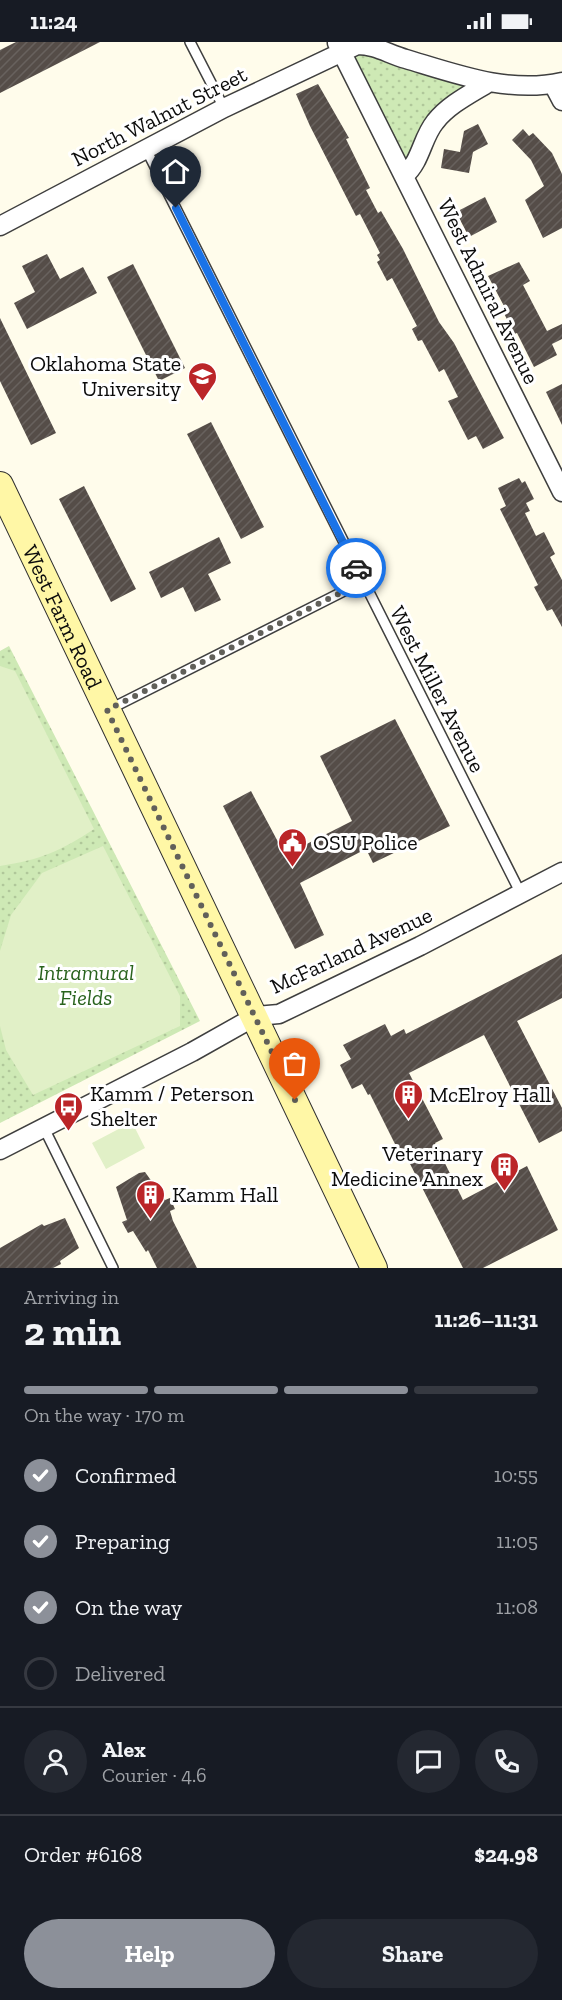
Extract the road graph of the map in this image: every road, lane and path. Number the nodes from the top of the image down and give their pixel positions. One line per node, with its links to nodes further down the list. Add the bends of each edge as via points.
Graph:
1 (190, 42): 7 (lane)
2 (372, 44): 3 (street, North Walnut Street); 4 (street, via 402,58)
3 (339, 47): 7 (street, North Walnut Street); 9 (street, West Admiral Avenue)
4 (488, 83): 5 (street); 9 (street, via 435,122)
5 (558, 83): 6 (street)
6 (562, 101)
7 (224, 108): 8 (street, North Walnut Street)
8 (146, 149): 10 (street, North Walnut Street); 13 (lane, West Miller Avenue)
9 (405, 175): 12 (street, West Admiral Avenue)
10 (0, 225)
11 (0, 485): 14 (street, West Farm Road)
12 (562, 492)
13 (362, 582): 14 (lane); 16 (lane, West Miller Avenue)
14 (107, 710): 17 (street, West Farm Road)
15 (562, 872): 16 (street, McFarland Avenue)
16 (520, 892): 17 (street, McFarland Avenue, via 420,946 279,1014)
17 (256, 1016): 18 (street, McFarland Avenue); 21 (street, West Farm Road)
18 (44, 1128): 19 (street, McFarland Avenue); 20 (lane)
19 (0, 1150)
20 (113, 1268)
21 (374, 1268)

